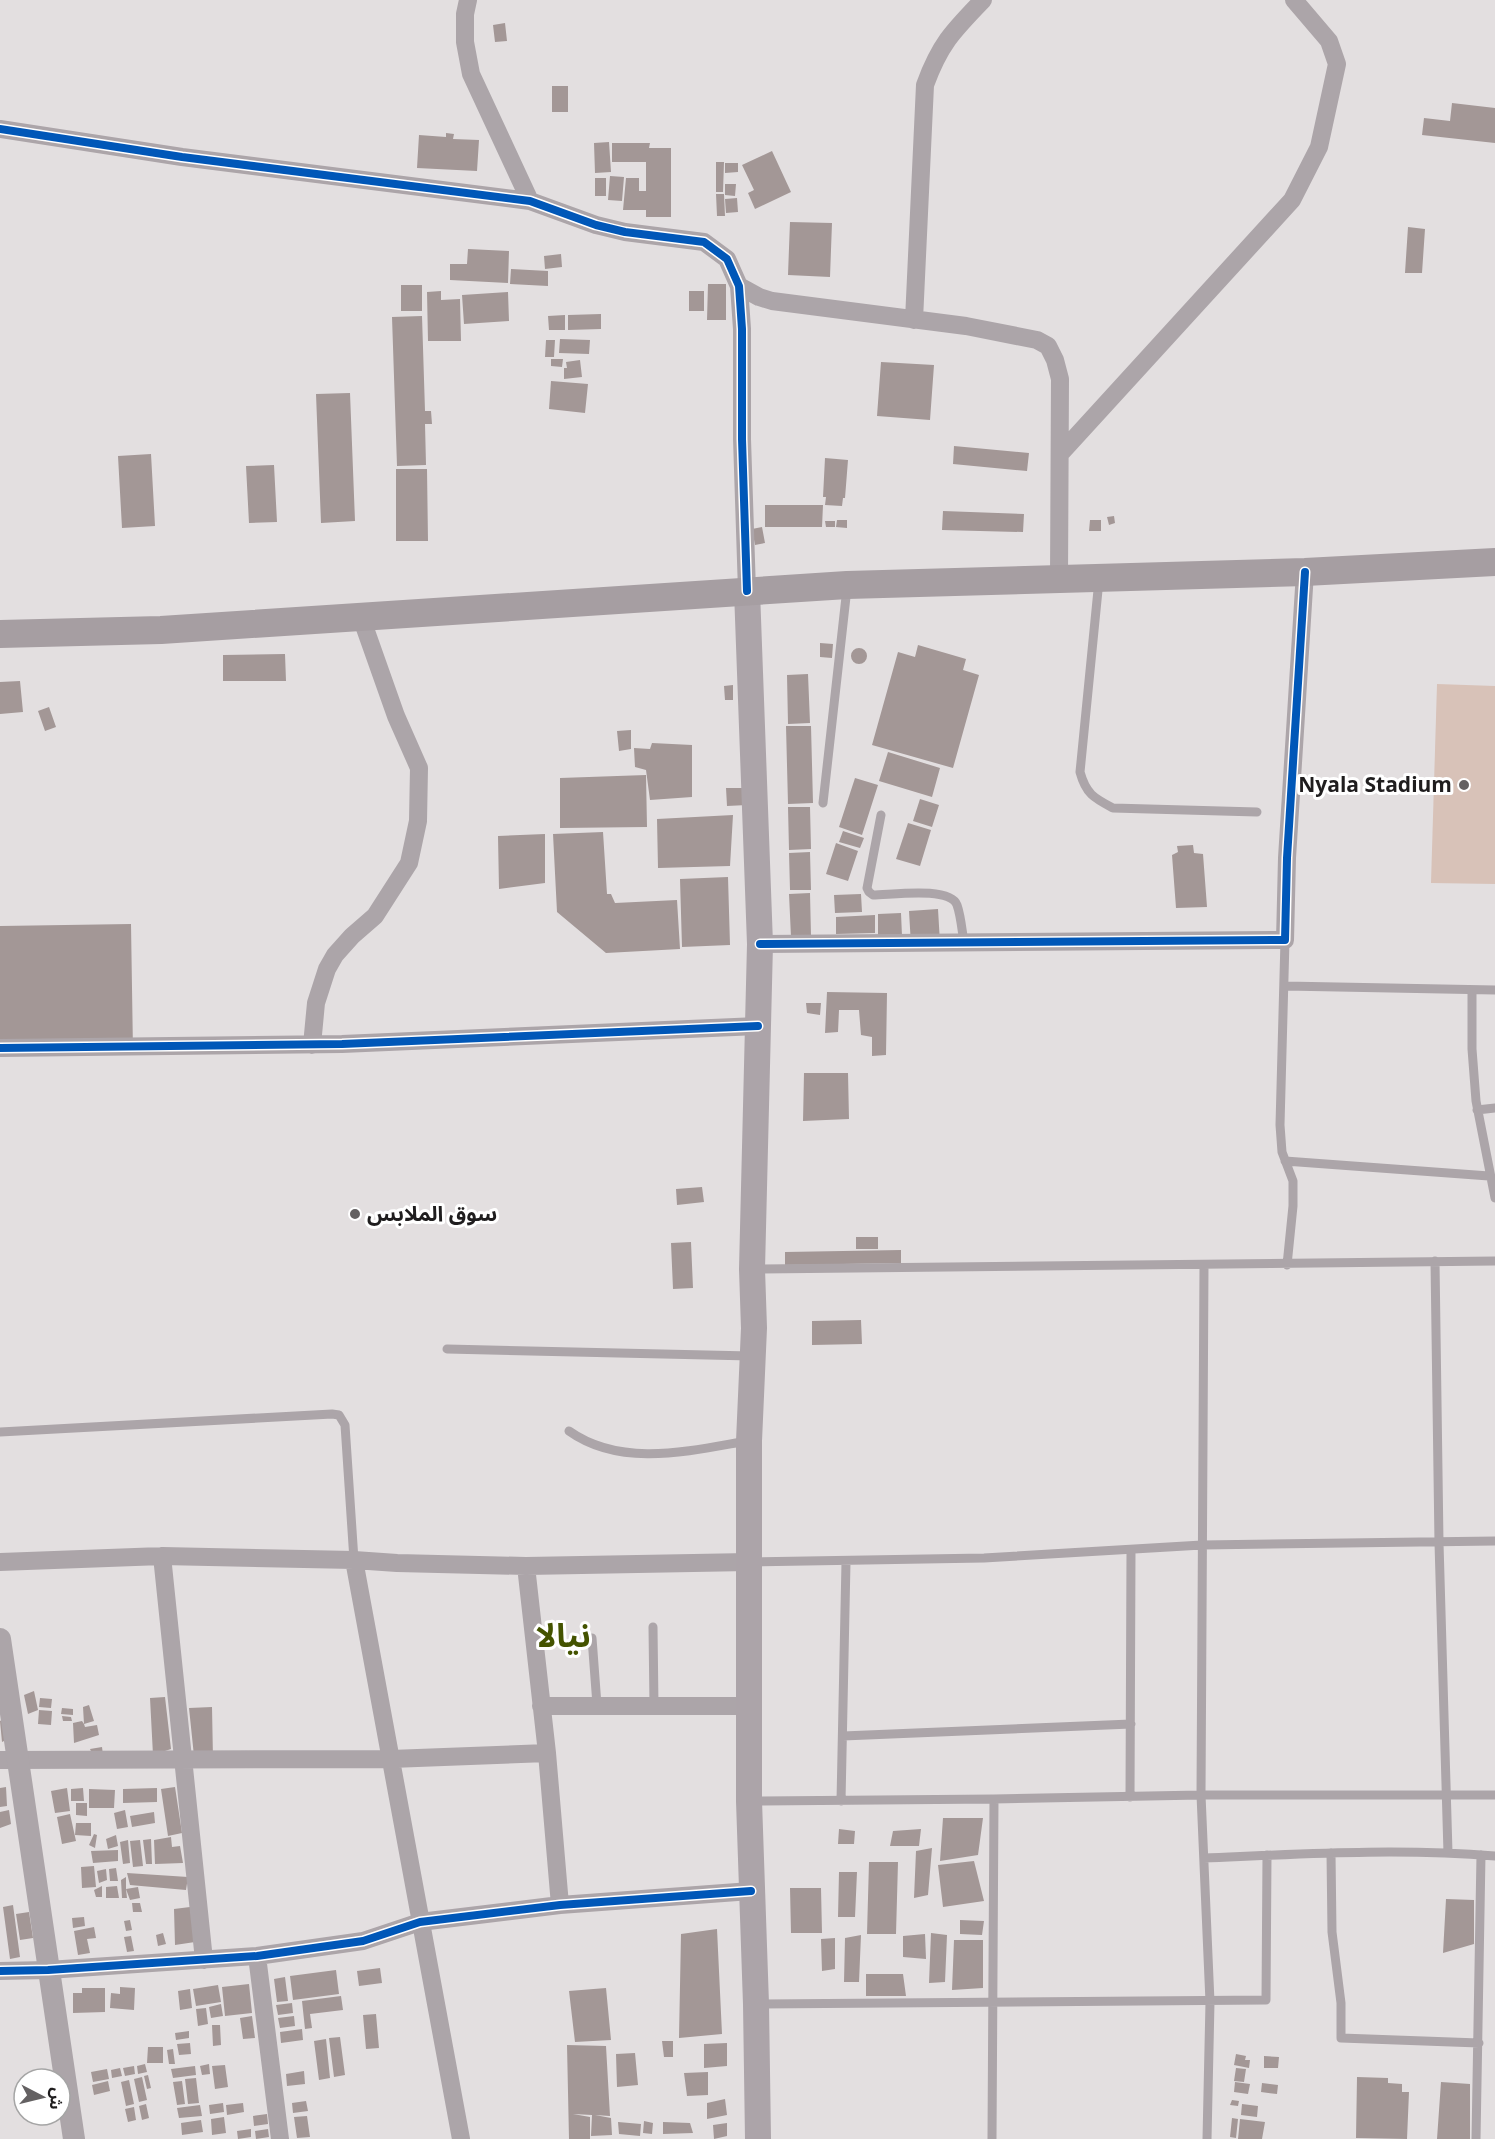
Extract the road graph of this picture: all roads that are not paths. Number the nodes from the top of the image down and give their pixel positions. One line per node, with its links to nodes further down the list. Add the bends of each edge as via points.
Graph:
1 (468, 0): 5 (street, via 465,42 471,74)
2 (983, 0): 7 (street, via 943,44 925,85)
3 (1294, 0): 8 (street, via 1329,41 1337,64 1319,147 1292,200)
4 (0, 129): 5 (street, via 182,157)
5 (530, 201): 6 (street, via 625,232 704,242 727,259)
6 (739, 286): 7 (street, via 772,301); 14 (street)
7 (914, 320): 8 (street, via 966,326 1037,340 1048,346 1060,379)
8 (1060, 454): 12 (street)
9 (1495, 562): 10 (main road)
10 (1305, 572): 11 (main road); 20 (street)
11 (1099, 577): 12 (main road); 18 (lane, via 1080,772 1085,788 1113,808)
12 (1059, 578): 13 (main road)
13 (847, 585): 14 (main road); 17 (lane)
14 (747, 591): 15 (main road); 22 (main road)
15 (361, 617): 16 (main road, via 161,630); 27 (street, via 396,716 420,768 418,821 409,863 375,916 352,936 327,969 316,1003)
16 (0, 634)
17 (823, 803)
18 (1257, 812)
19 (881, 815): 21 (lane, via 868,892 940,893 951,897 957,904)
20 (1285, 940): 21 (street); 23 (lane)
21 (964, 943): 22 (street)
22 (760, 944): 26 (main road)
23 (1285, 986): 24 (lane); 31 (lane, via 1280,1125)
24 (1472, 990): 25 (lane); 30 (lane)
25 (1495, 990)
26 (758, 1026): 27 (street); 38 (main road)
27 (312, 1045): 28 (street)
28 (0, 1048)
29 (1495, 1108): 30 (lane)
30 (1477, 1110): 32 (lane)
31 (1285, 1161): 32 (lane); 37 (lane, via 1293,1181)
32 (1489, 1176): 33 (lane)
33 (1495, 1198)
34 (1435, 1261): 35 (lane); 37 (lane); 45 (lane)
35 (1495, 1261)
36 (1204, 1265): 37 (lane); 38 (lane); 46 (lane)
37 (1287, 1265)
38 (752, 1269): 40 (main road)
39 (447, 1349): 40 (lane)
40 (753, 1356): 43 (main road)
41 (569, 1431): 43 (lane, via 597,1446 658,1454)
42 (0, 1432): 49 (lane, via 339,1415 345,1425)
43 (749, 1441): 51 (main road)
44 (1495, 1541): 45 (lane)
45 (1439, 1543): 46 (lane); 67 (lane)
46 (1202, 1545): 47 (lane); 68 (lane)
47 (1131, 1550): 52 (lane); 61 (lane)
48 (162, 1556): 49 (street); 50 (street); 66 (street)
49 (354, 1560): 53 (street); 64 (street)
50 (0, 1562)
51 (749, 1562): 52 (lane); 53 (street); 60 (main road)
52 (846, 1562): 62 (lane)
53 (526, 1566): 58 (street)
54 (653, 1627): 59 (lane)
55 (592, 1638): 57 (lane)
56 (0, 1639): 65 (street)
57 (597, 1705): 58 (street); 59 (street)
58 (541, 1706): 63 (street)
59 (654, 1706): 60 (street)
60 (750, 1706): 72 (main road)
61 (1131, 1724): 62 (lane); 70 (lane)
62 (843, 1736): 73 (lane)
63 (547, 1753): 64 (street); 81 (street)
64 (391, 1759): 66 (street); 82 (street)
65 (9, 1760): 66 (street); 85 (street)
66 (183, 1761): 84 (street)
67 (1445, 1794): 68 (lane); 69 (lane); 75 (lane)
68 (1202, 1795): 70 (lane); 79 (lane)
69 (1495, 1795)
70 (1130, 1797): 71 (lane)
71 (994, 1800): 73 (lane); 87 (lane)
72 (749, 1801): 73 (lane); 80 (main road)
73 (841, 1801)
74 (1331, 1852): 75 (lane); 76 (lane); 90 (lane, via 1332,1932 1341,2038)
75 (1448, 1853): 77 (lane)
76 (1267, 1855): 79 (lane); 88 (lane, via 1266,2000)
77 (1480, 1855): 78 (lane); 90 (lane)
78 (1495, 1856)
79 (1204, 1858): 88 (lane)
80 (751, 1891): 81 (street); 89 (main road)
81 (560, 1905): 82 (street)
82 (420, 1922): 83 (street, via 363,1941); 93 (street)
83 (257, 1956): 84 (street); 92 (street)
84 (204, 1960): 85 (street)
85 (48, 1970): 86 (street); 91 (street)
86 (0, 1971)
87 (993, 2001): 88 (lane); 89 (lane); 95 (lane)
88 (1210, 2002): 96 (lane)
89 (756, 2004): 94 (main road)
90 (1479, 2043): 97 (lane)
91 (75, 2139)
92 (280, 2139)
93 (461, 2139)
94 (758, 2139)
95 (992, 2139)
96 (1207, 2139)
97 (1476, 2139)

